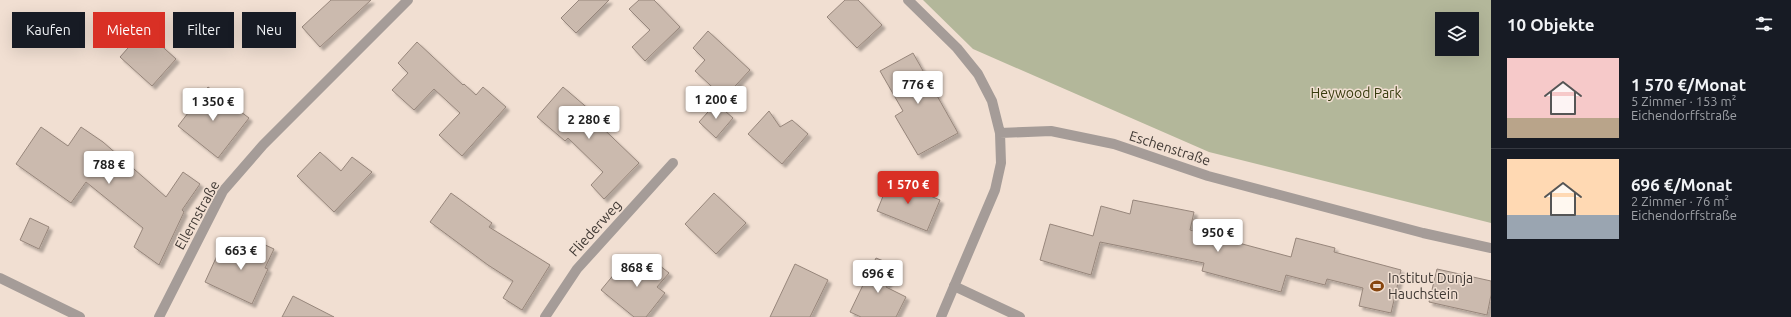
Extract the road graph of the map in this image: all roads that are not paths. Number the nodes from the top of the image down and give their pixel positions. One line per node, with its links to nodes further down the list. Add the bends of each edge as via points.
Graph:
1 (408, 0): 9 (street, Ellernstraße, via 263,145 223,191)
2 (908, 0): 3 (street, via 957,48 978,74 992,101)
3 (1000, 133): 5 (street, Eschenstraße, via 1051,131 1114,144 1208,176 1423,233); 7 (street, via 1001,163 995,190)
4 (673, 164): 10 (street, Fliederweg, via 577,269)
5 (1491, 248)
6 (0, 278): 8 (street)
7 (954, 286): 11 (street); 12 (street)
8 (80, 317)
9 (159, 317)
10 (545, 317)
11 (941, 317)
12 (1020, 317)

